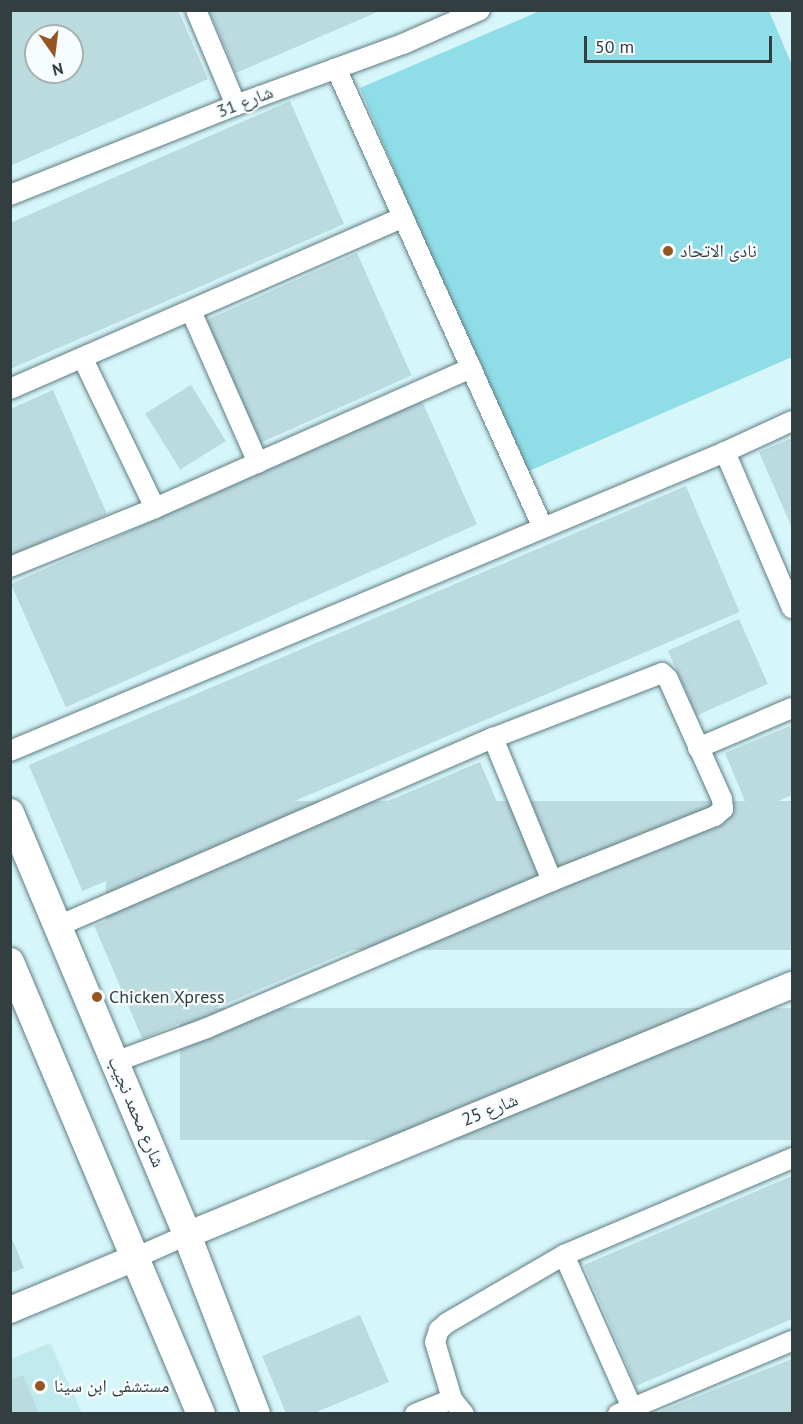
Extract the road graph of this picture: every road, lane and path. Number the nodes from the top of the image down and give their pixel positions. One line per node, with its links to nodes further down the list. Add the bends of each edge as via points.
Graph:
1 (196, 10): 4 (street)
2 (480, 10): 3 (street, شارع 31)
3 (336, 68): 4 (street, شارع 31); 6 (street)
4 (236, 105): 5 (street, شارع 31)
5 (10, 195)
6 (403, 217): 7 (street); 9 (street)
7 (191, 311): 8 (street); 13 (street)
8 (83, 359): 10 (street); 14 (street)
9 (471, 368): 13 (street); 15 (street)
10 (10, 389)
11 (792, 421): 12 (street)
12 (725, 452): 15 (street); 17 (street)
13 (258, 463): 14 (street)
14 (155, 508): 16 (street)
15 (543, 528): 21 (street)
16 (10, 567)
17 (792, 608)
18 (792, 708): 20 (street)
19 (492, 738): 20 (street, via 662,673); 23 (street); 24 (street)
20 (698, 748): 23 (street, via 722,799 723,808 715,816)
21 (10, 752)
22 (10, 813): 24 (main road, شارع محمد نجيب)
23 (552, 881): 27 (street, via 207,1028)
24 (58, 926): 27 (main road, شارع محمد نجيب)
25 (10, 962): 31 (main road)
26 (792, 985): 29 (street, شارع 25)
27 (115, 1062): 29 (main road, شارع محمد نجيب)
28 (792, 1158): 30 (street)
29 (187, 1235): 31 (street); 37 (main road, شارع محمد نجيب)
30 (564, 1255): 34 (street, via 439,1330 435,1342); 35 (street)
31 (135, 1258): 32 (street); 36 (main road)
32 (10, 1310)
33 (792, 1341): 35 (street)
34 (458, 1406): 38 (street)
35 (625, 1411)
36 (201, 1413)
37 (256, 1413)
38 (415, 1413)

